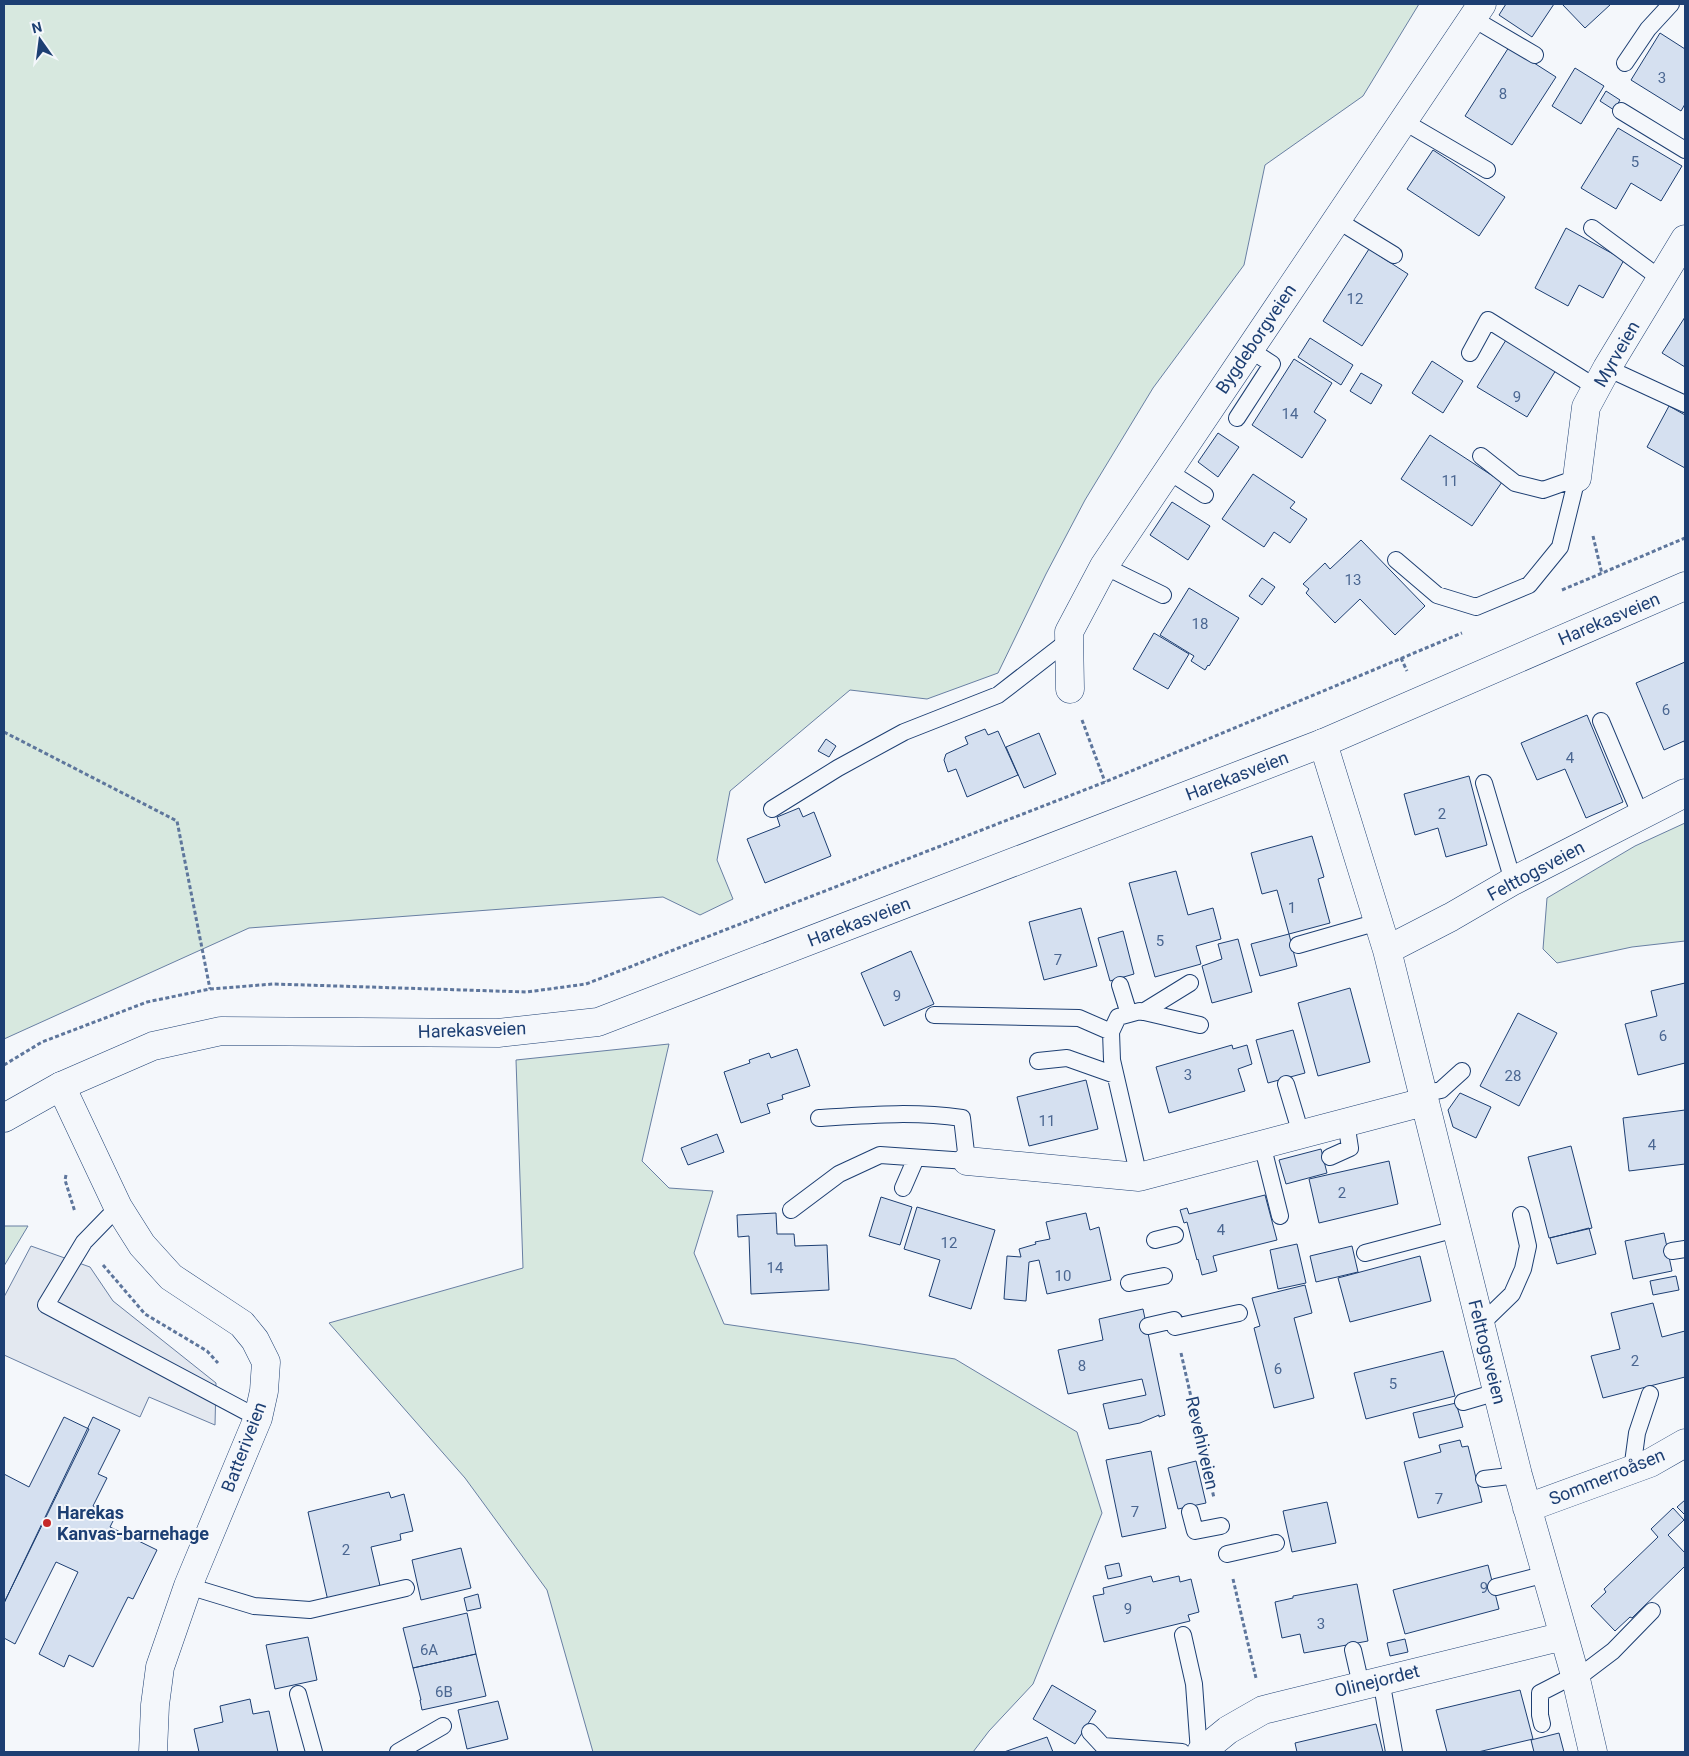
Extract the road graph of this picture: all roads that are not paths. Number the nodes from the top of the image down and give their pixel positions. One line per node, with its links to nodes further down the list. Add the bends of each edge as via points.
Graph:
1 (1671, 4): 4 (lane, via 1648,29)
2 (1477, 11): 3 (lane); 6 (street, Bygdeborgveien)
3 (1535, 54)
4 (1625, 63)
5 (1621, 111): 7 (lane)
6 (1403, 121): 8 (lane); 9 (street, Bygdeborgveien)
7 (1685, 150)
8 (1487, 170)
9 (1336, 220): 11 (lane); 13 (street, Bygdeborgveien)
10 (1592, 228): 12 (lane)
11 (1394, 254)
12 (1676, 262): 15 (street, Myrveien)
13 (1249, 349): 17 (lane, via 1272,364); 19 (street, Bygdeborgveien)
14 (1470, 353): 15 (lane, via 1488,320)
15 (1602, 378): 16 (lane); 20 (street, Myrveien, via 1586,407)
16 (1685, 404)
17 (1237, 418)
18 (1481, 456): 20 (lane, via 1516,483 1543,490)
19 (1168, 471): 21 (lane); 23 (street, Bygdeborgveien)
20 (1577, 478): 22 (lane, via 1560,547 1529,585 1476,607 1437,595)
21 (1205, 495)
22 (1396, 560)
23 (1104, 566): 25 (lane); 26 (street, Bygdeborgveien, via 1069,632)
24 (1685, 586): 29 (street, Harekasveien)
25 (1163, 595)
26 (1069, 640): 27 (street, Bygdeborgveien); 32 (lane, via 998,695 904,732)
27 (1070, 689)
28 (1601, 721): 33 (lane)
29 (1323, 743): 35 (street, Felttogsveien); 48 (street, Harekasveien, via 598,1022 498,1033 221,1031 153,1046)
30 (1484, 782): 34 (lane)
31 (1685, 793): 33 (street, Felttogsveien)
32 (772, 809)
33 (1641, 816): 34 (street, Felttogsveien)
34 (1514, 882): 37 (street, Felttogsveien)
35 (1378, 922): 36 (lane); 37 (street, Felttogsveien)
36 (1298, 945)
37 (1387, 950): 49 (street, Felttogsveien)
38 (1190, 983): 40 (lane)
39 (1120, 984): 40 (lane)
40 (1136, 1013): 42 (lane); 43 (lane, via 1118,1017)
41 (934, 1014): 43 (lane, via 1079,1018)
42 (1200, 1025)
43 (1110, 1032): 46 (lane)
44 (1038, 1061): 46 (lane, via 1067,1058)
45 (1462, 1071): 49 (lane, via 1441,1090)
46 (1115, 1075): 58 (lane)
47 (1286, 1084): 53 (lane)
48 (60, 1086): 50 (street, Harekasveien); 60 (street, Batteriveien)
49 (1423, 1098): 52 (street); 64 (street, Felttogsveien)
50 (4, 1118)
51 (819, 1118): 57 (lane, via 902,1113 962,1118)
52 (1346, 1122): 53 (street); 55 (lane, via 1350,1148)
53 (1301, 1134): 54 (street)
54 (1262, 1144): 58 (street); 63 (lane)
55 (1330, 1157)
56 (916, 1158): 57 (lane); 59 (lane); 61 (lane, via 880,1155 839,1174)
57 (967, 1161): 58 (street)
58 (1139, 1177)
59 (903, 1188)
60 (118, 1208): 76 (street, Batteriveien, via 142,1245 171,1277 242,1324 255,1340 266,1362); 76 (lane, via 84,1242 46,1305)
61 (791, 1210)
62 (1521, 1215): 72 (lane, via 1528,1246 1523,1270 1512,1294)
63 (1280, 1216)
64 (1456, 1229): 67 (lane); 72 (street, Felttogsveien)
65 (1175, 1235): 66 (lane)
66 (1155, 1240)
67 (1365, 1253)
68 (1164, 1276): 69 (lane)
69 (1129, 1283)
70 (1239, 1313): 71 (lane)
71 (1148, 1326)
72 (1480, 1326): 73 (street, Felttogsveien)
73 (1497, 1392): 75 (lane); 79 (street, Felttogsveien)
74 (1650, 1394): 78 (lane, via 1637,1433)
75 (1463, 1402)
76 (258, 1418): 87 (street, Batteriveien)
77 (1685, 1443): 78 (street, Sommerroåsen)
78 (1632, 1470): 81 (street, Sommerroåsen)
79 (1518, 1475): 80 (lane); 81 (street, Felttogsveien)
80 (1484, 1479)
81 (1527, 1508): 86 (street, Felttogsveien)
82 (1190, 1512): 83 (lane, via 1195,1531)
83 (1221, 1526)
84 (1276, 1543): 85 (lane)
85 (1227, 1554)
86 (1546, 1574): 88 (lane); 92 (street, Felttogsveien)
87 (188, 1586): 89 (lane, via 254,1606 310,1610); 100 (street, Batteriveien, via 160,1667)
88 (1496, 1587)
89 (406, 1588)
90 (1652, 1611): 94 (lane, via 1614,1651)
91 (1183, 1635): 104 (lane, via 1194,1684)
92 (1564, 1636): 94 (street, Felttogsveien); 95 (street, Olinejordet)
93 (1353, 1650): 95 (lane)
94 (1576, 1677): 97 (lane, via 1540,1693); 106 (street, Felttogsveien)
95 (1371, 1683): 104 (street, Olinejordet, via 1263,1710 1228,1730); 105 (lane)
96 (298, 1694): 101 (lane)
97 (1542, 1724)
98 (443, 1726): 102 (lane)
99 (1090, 1732): 103 (lane, via 1103,1746)
100 (153, 1752)
101 (314, 1752)
102 (398, 1752)
103 (1182, 1752)
104 (1200, 1752)
105 (1394, 1752)
106 (1593, 1752)

